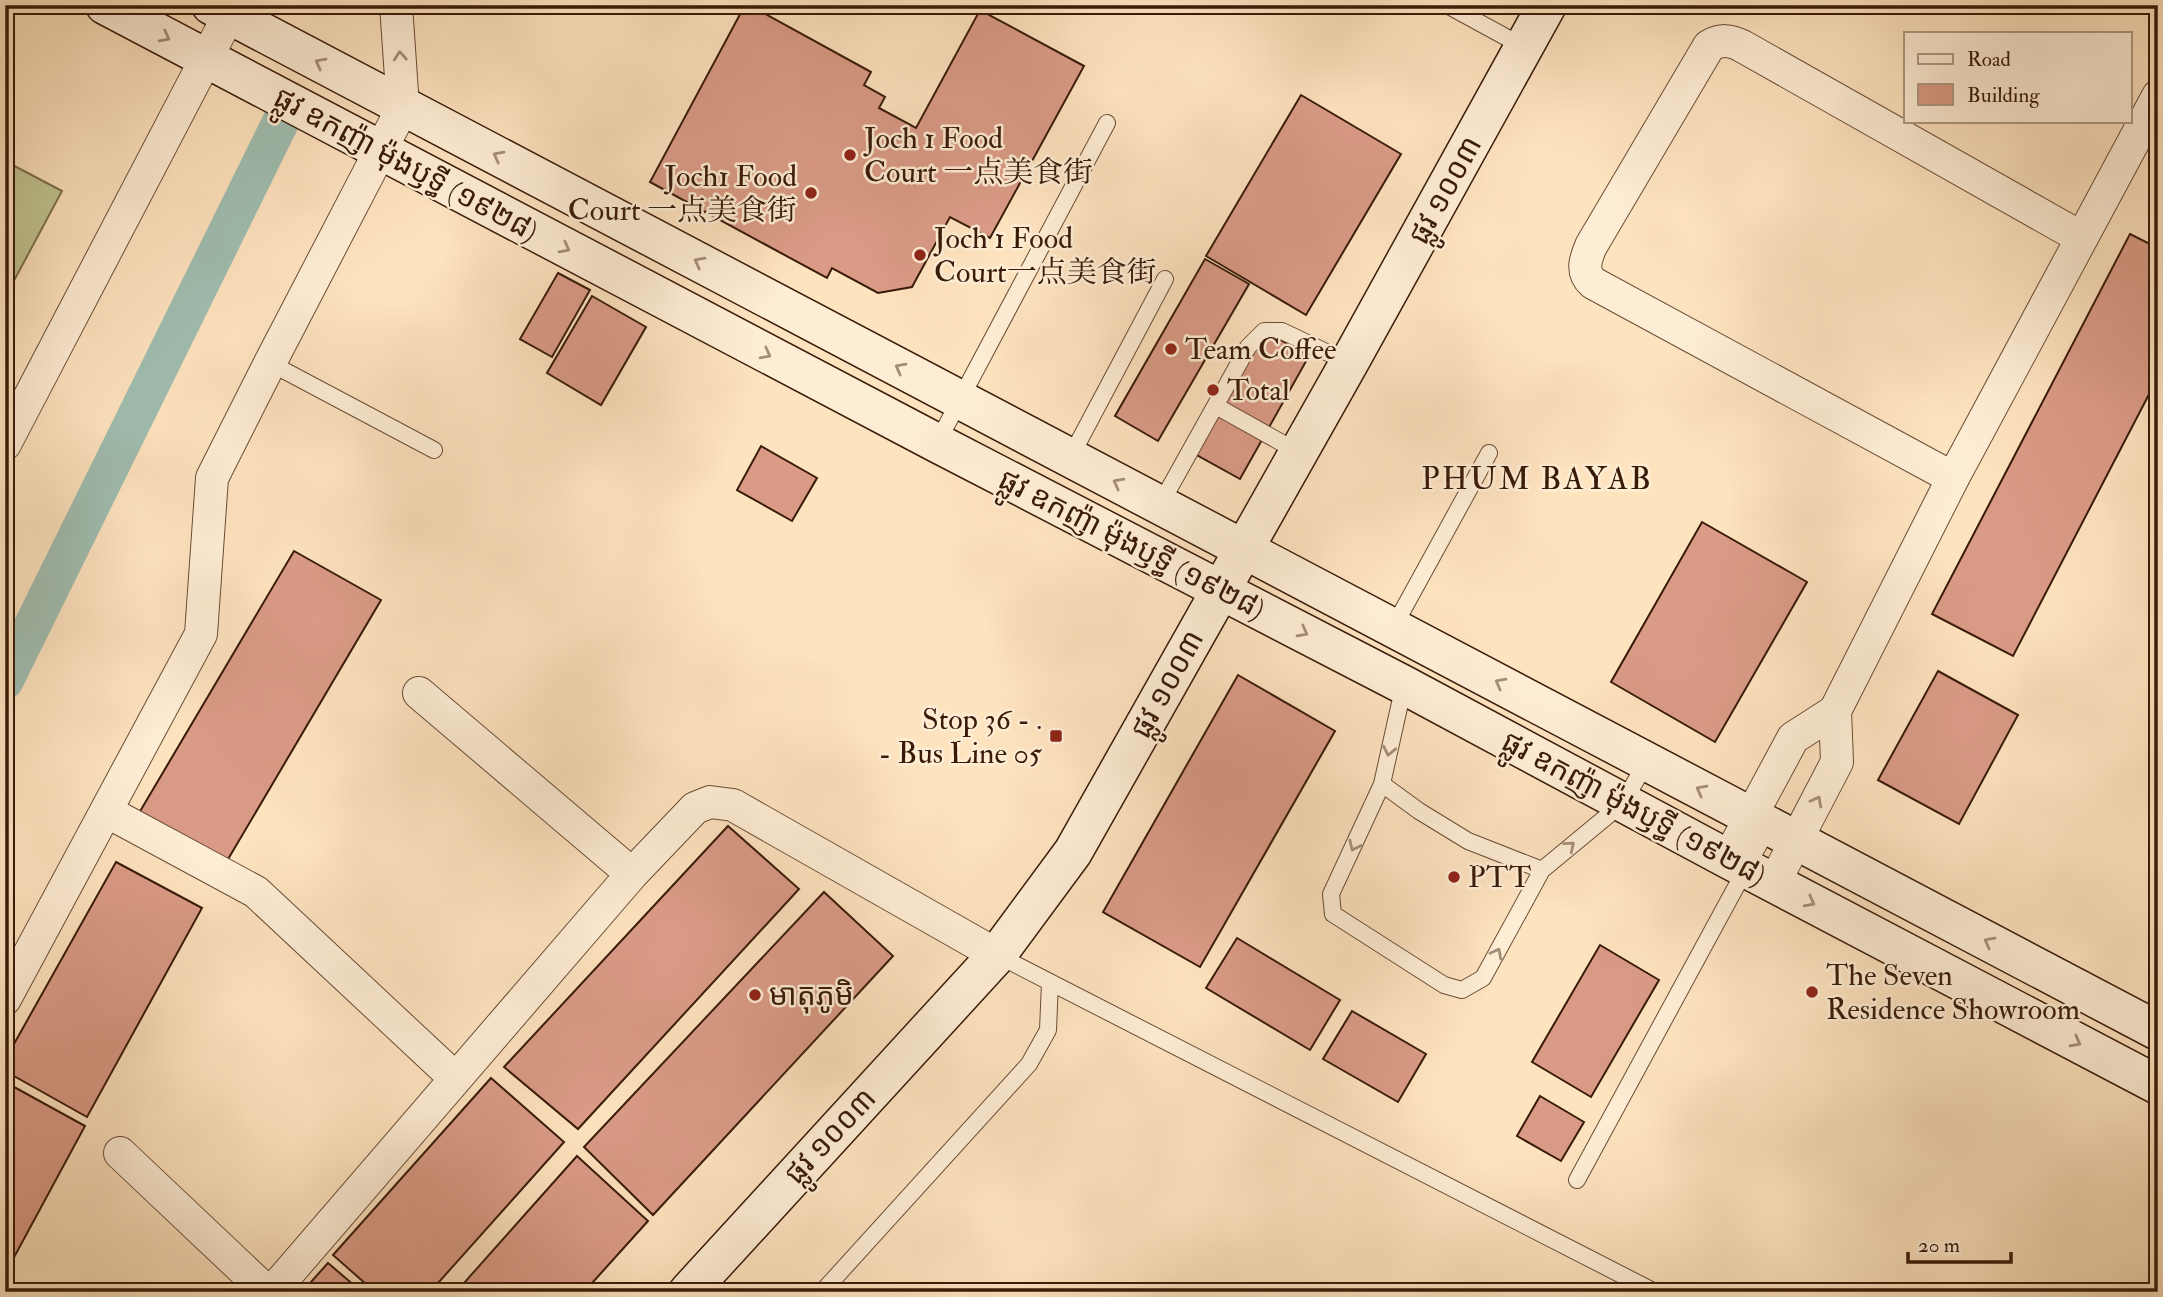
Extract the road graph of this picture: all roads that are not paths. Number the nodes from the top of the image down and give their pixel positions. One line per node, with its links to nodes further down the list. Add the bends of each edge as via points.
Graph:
1 (105, 5): 7 (main road, ផ្លូវ ឧកញ៉ា ម៉ុងឫទ្ធី (១៩២៨), one-way to 7)
2 (396, 5): 9 (street, one-way to 2)
3 (1447, 5): 6 (lane)
4 (1547, 5): 6 (main road, ផ្លូវ ១០០៣)
5 (238, 15): 7 (street); 9 (main road, ផ្លូវ ឧកញ៉ា ម៉ុងឫទ្ធី (១៩២៨), one-way to 5)
6 (1524, 47): 15 (main road, ផ្លូវ ១០០៣)
7 (206, 59): 11 (main road, ផ្លូវ ឧកញ៉ា ម៉ុងឫទ្ធី (១៩២៨)); 19 (street)
8 (2158, 96): 12 (street)
9 (389, 99): 11 (street); 16 (main road, ផ្លូវ ឧកញ៉ា ម៉ុងឫទ្ធី (១៩២៨), one-way to 9)
10 (1107, 122): 16 (lane)
11 (367, 144): 14 (street); 18 (main road, ផ្លូវ ឧកញ៉ា ម៉ុងឫទ្ធី (១៩២៨), one-way to 18)
12 (2082, 238): 24 (street); 24 (street, via 1734,41 1717,41 1591,246 1585,269 1593,283)
13 (1166, 279): 23 (lane)
14 (270, 363): 20 (lane); 35 (street, via 212,478 201,634)
15 (1349, 363): 17 (lane, via 1282,331 1264,331 1248,347); 21 (main road, ផ្លូវ ១០០៣)
16 (961, 400): 18 (lane); 23 (main road, ផ្លូវ ឧកញ៉ា ម៉ុងឫទ្ធី (១៩២៨))
17 (1216, 406): 21 (lane); 25 (lane)
18 (937, 443): 27 (main road, ផ្លូវ ឧកញ៉ា ម៉ុងឫទ្ធី (១៩២៨))
19 (5, 444)
20 (434, 450)
21 (1298, 452): 26 (main road, ផ្លូវ ១០០៣)
22 (1489, 453): 28 (lane)
23 (1070, 458): 25 (main road, ផ្លូវ ឧកញ៉ា ម៉ុងឫទ្ធី (១៩២៨), one-way to 23)
24 (1953, 478): 31 (street)
25 (1160, 506): 26 (main road, ផ្លូវ ឧកញ៉ា ម៉ុងឫទ្ធី (១៩២៨))
26 (1244, 549): 27 (main road, ផ្លូវ ១០០៣); 28 (main road, ផ្លូវ ឧកញ៉ា ម៉ុងឫទ្ធី (១៩២៨))
27 (1221, 589): 29 (main road, ផ្លូវ ឧកញ៉ា ម៉ុងឫទ្ធី (១៩២៨), one-way to 29); 40 (main road, ផ្លូវ ១០០៣, via 1073,852)
28 (1393, 628): 32 (main road, ផ្លូវ ឧកញ៉ា ម៉ុងឫទ្ធី (១៩២៨), one-way to 28)
29 (1404, 685): 33 (lane, one-way to 33); 34 (main road, ផ្លូវ ឧកញ៉ា ម៉ុងឫទ្ធី (១៩២៨))
30 (419, 692): 39 (street)
31 (1835, 711): 36 (street, via 1793,738); 36 (street, one-way to 31, via 1837,762)
32 (1647, 761): 34 (lane); 36 (main road, ផ្លូវ ឧកញ៉ា ម៉ុងឫទ្ធី (១៩២៨), one-way to 32)
33 (1382, 784): 37 (lane, via 1468,841); 37 (lane, one-way to 37, via 1331,894 1333,914 1444,985 1462,990 1483,978)
34 (1623, 803): 37 (lane, one-way to 34); 38 (main road, ផ្លូវ ឧកញ៉ា ម៉ុងឫទ្ធី (១៩២៨))
35 (106, 811): 42 (street); 44 (street, via 256,892)
36 (1772, 827): 38 (street); 38 (street); 43 (main road, ផ្លូវ ឧកញ៉ា ម៉ុងឫទ្ធី (១៩២៨), one-way to 36)
37 (1542, 870)
38 (1749, 870): 45 (main road, ផ្លូវ ឧកញ៉ា ម៉ុងឫទ្ធី (១៩២៨), one-way to 45); 47 (lane)
39 (632, 874): 40 (street, via 695,808 710,802 733,805); 44 (street)
40 (997, 955): 41 (lane); 50 (main road, ផ្លូវ ១០០៣)
41 (1050, 982): 51 (lane, via 1048,1030 1029,1064); 52 (lane)
42 (5, 999)
43 (2158, 1031)
44 (455, 1078): 49 (street)
45 (2158, 1085)
46 (120, 1153): 48 (street)
47 (1577, 1180)
48 (267, 1292)
49 (272, 1292)
50 (688, 1292)
51 (822, 1292)
52 (1655, 1292)

